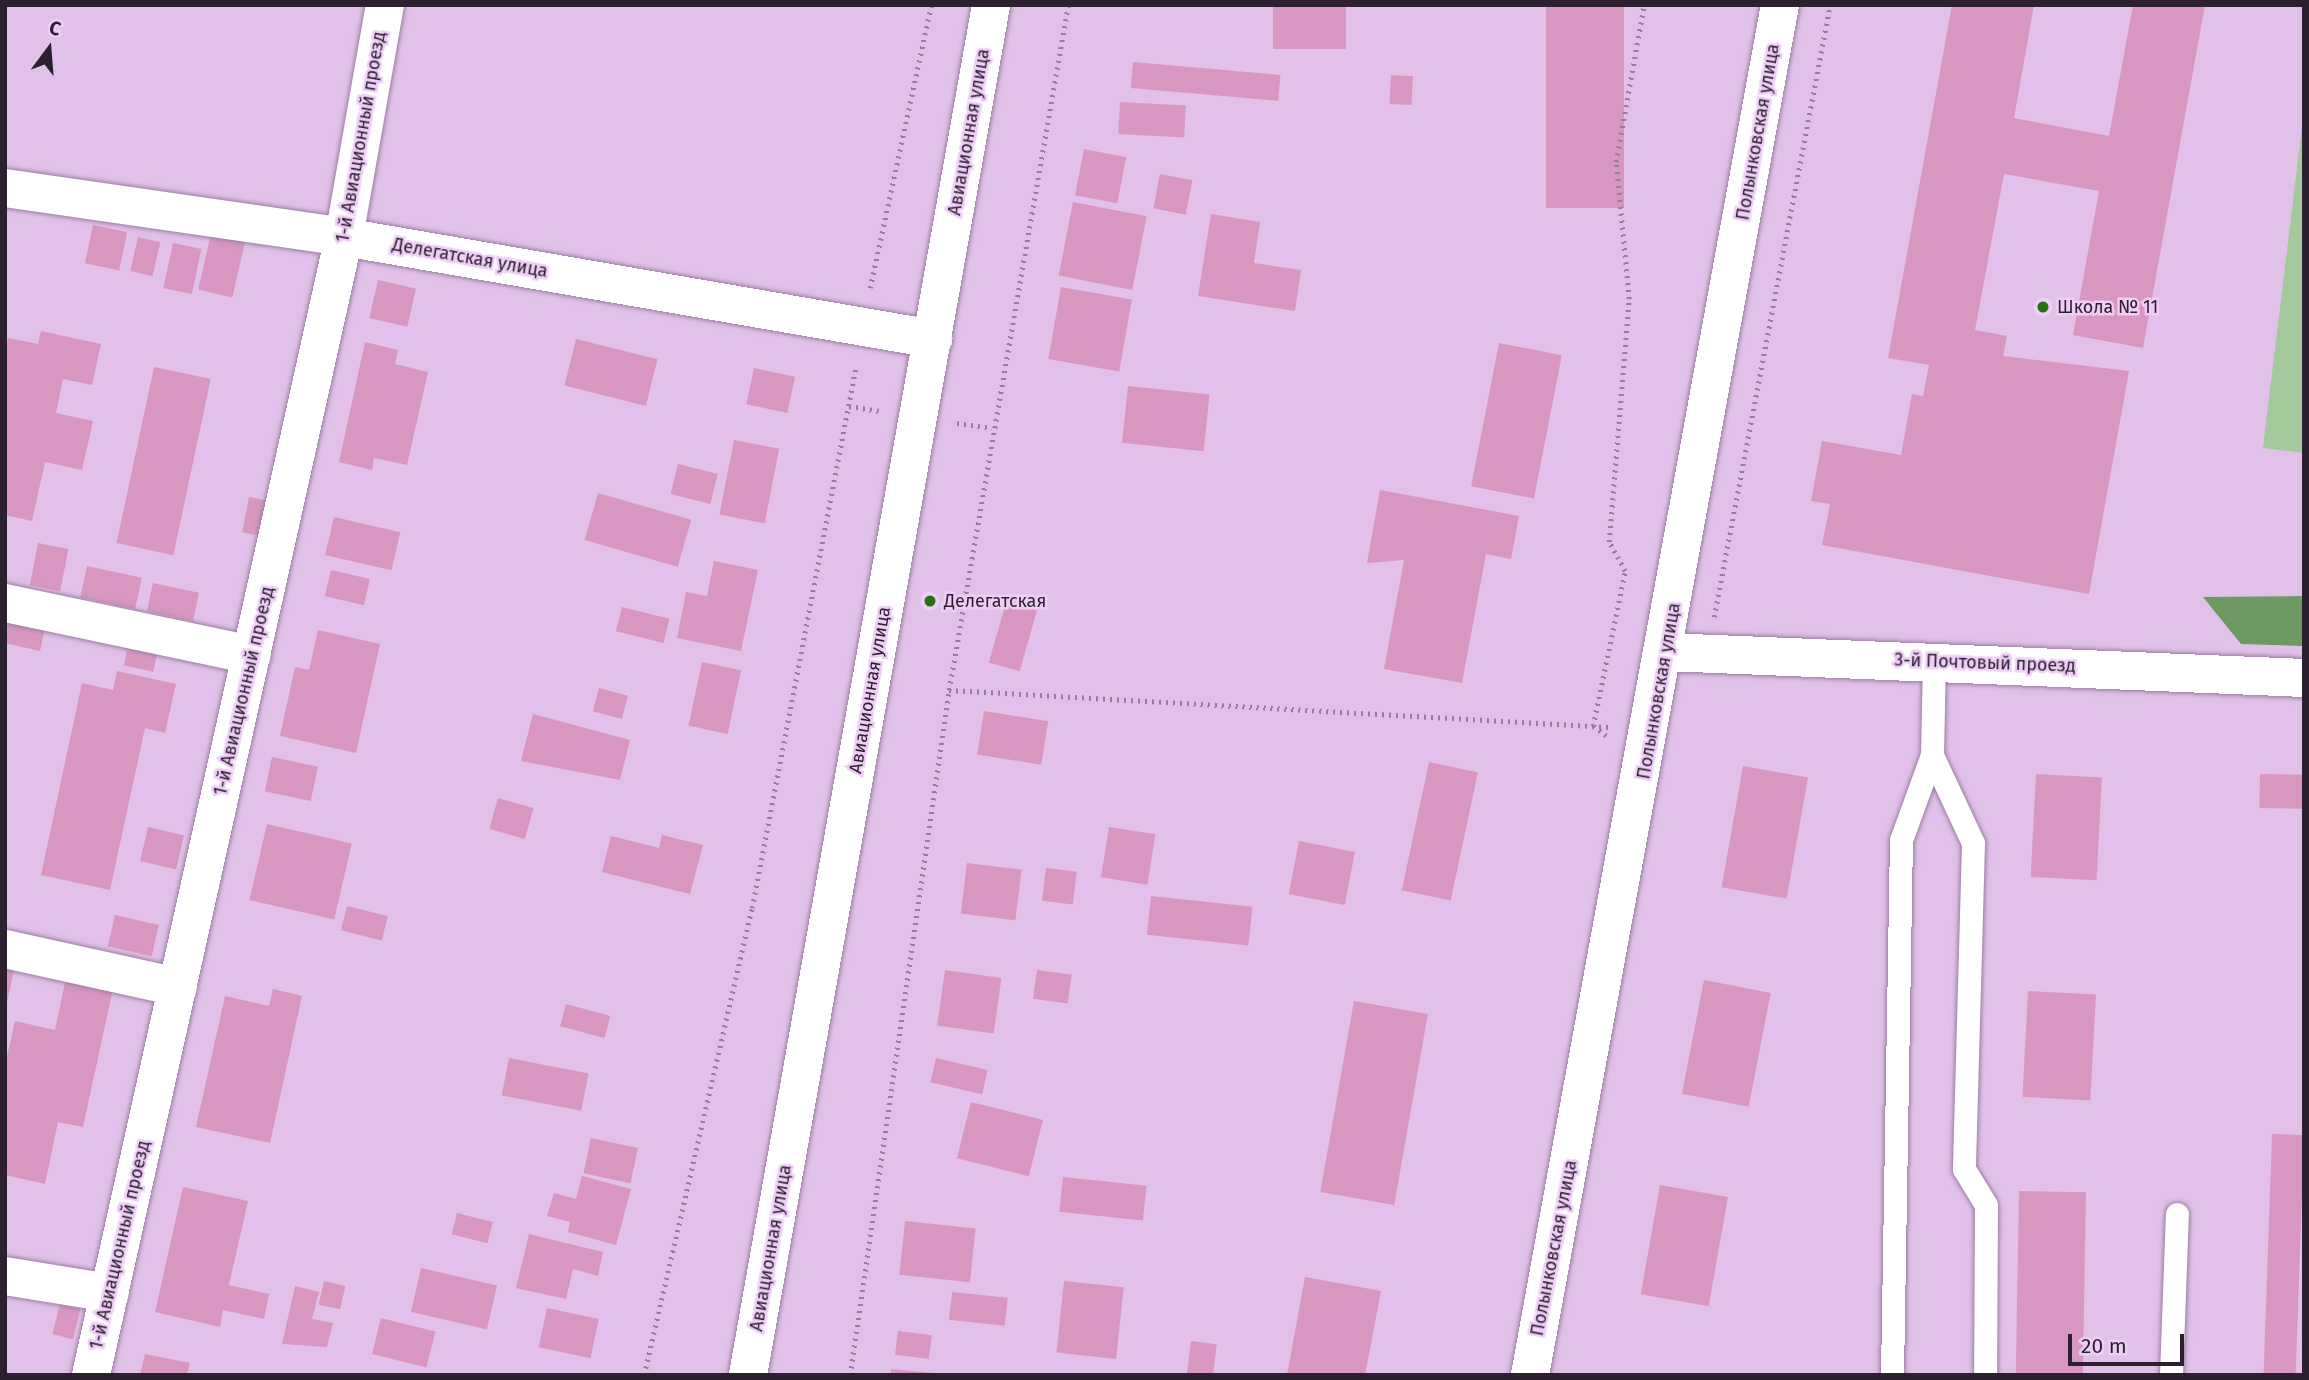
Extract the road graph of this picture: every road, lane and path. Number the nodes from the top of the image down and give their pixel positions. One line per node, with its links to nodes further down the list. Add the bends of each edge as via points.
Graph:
1 (385, 5): 9 (street, 1-й Авиационный проезд)
2 (931, 5): 10 (path)
3 (991, 5): 11 (street, Авиационная улица)
4 (1068, 5): 18 (path)
5 (1644, 5): 19 (path, via 1616,162 1629,299 1609,542 1625,571)
6 (1780, 5): 13 (street, Полынковская улица)
7 (1830, 5): 14 (path)
8 (5, 188): 9 (street, Делегатская улица)
9 (344, 237): 10 (street, Делегатская улица); 15 (street, 1-й Авиационный проезд)
10 (863, 328): 11 (street, Делегатская улица); 28 (path, via 752,908)
11 (933, 339): 29 (street, Авиационная улица)
12 (5, 603): 15 (street)
13 (1666, 652): 14 (street, 3-й Почтовый проезд); 20 (street, Полынковская улица)
14 (1707, 653): 16 (street, 3-й Почтовый проезд)
15 (252, 654): 23 (street, 1-й Авиационный проезд)
16 (1934, 661): 17 (street, 3-й Почтовый проезд); 21 (lane)
17 (2304, 678)
18 (949, 690): 19 (path); 30 (path)
19 (1593, 726): 20 (path); 20 (path)
20 (1635, 736): 31 (street, Полынковская улица)
21 (1932, 755): 32 (lane, via 1901,840); 33 (lane, via 1973,843 1964,1169 1986,1205)
22 (5, 949): 23 (street)
23 (178, 987): 26 (street, 1-й Авиационный проезд)
24 (2177, 1214): 34 (lane)
25 (5, 1276): 26 (street)
26 (110, 1293): 27 (street, 1-й Авиационный проезд)
27 (91, 1375)
28 (644, 1375)
29 (748, 1375)
30 (850, 1375)
31 (1530, 1375)
32 (1892, 1375)
33 (1985, 1375)
34 (2171, 1375)

